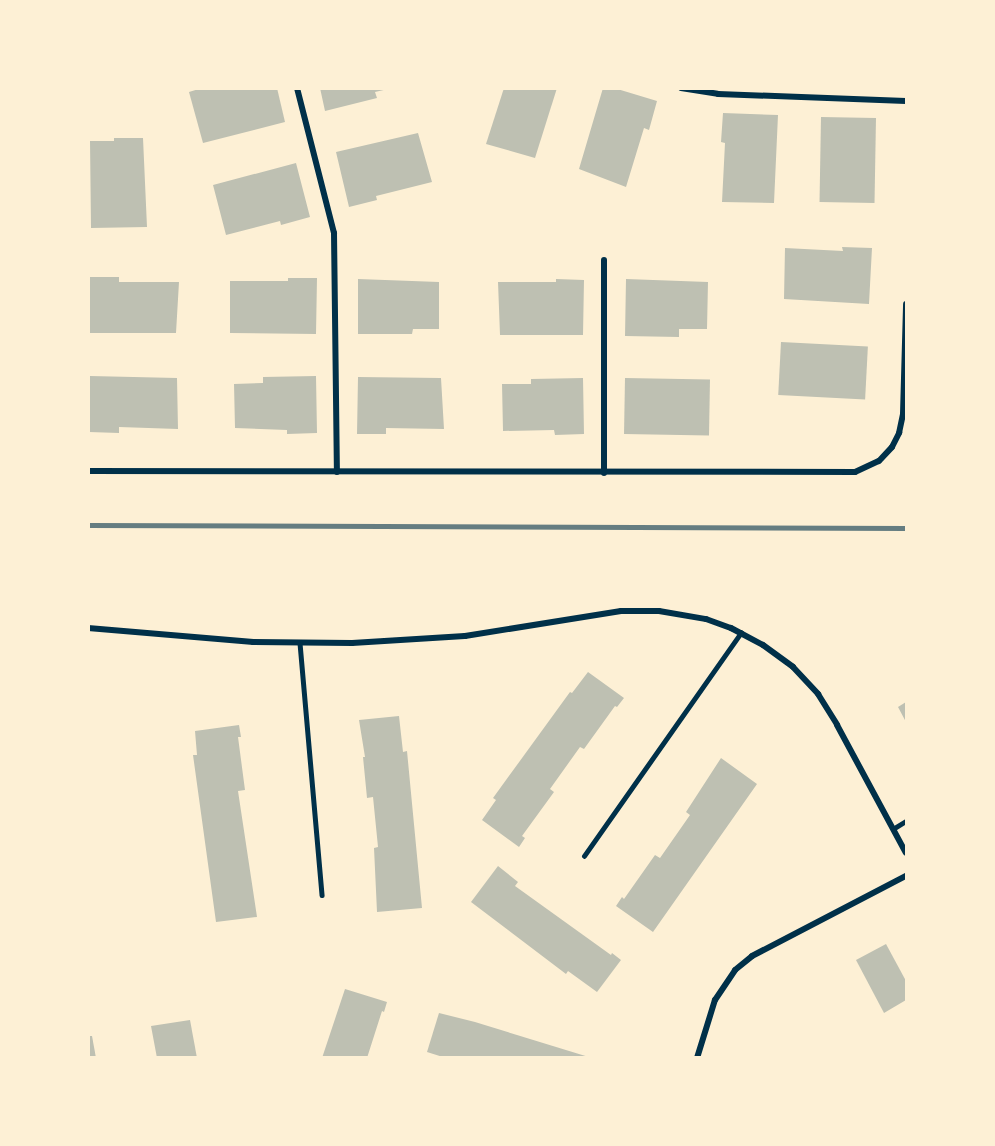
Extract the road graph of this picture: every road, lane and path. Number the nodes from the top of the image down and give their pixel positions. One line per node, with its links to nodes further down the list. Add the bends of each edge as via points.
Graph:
1 (297, 88): 7 (street, via 334,233)
2 (681, 88): 3 (street, via 718,94)
3 (906, 101)
4 (604, 260): 8 (street)
5 (906, 304): 8 (street, via 901,424 892,447 872,466 842,474)
6 (88, 471): 7 (street)
7 (337, 472): 8 (street)
8 (604, 473)
9 (88, 628): 11 (street)
10 (741, 633): 11 (street, via 706,619 646,610 456,637); 13 (street, via 793,668 818,694); 15 (lane)
11 (300, 643): 17 (lane)
12 (906, 821): 13 (lane)
13 (893, 829): 14 (street)
14 (906, 853)
15 (584, 856)
16 (906, 876): 18 (street, via 752,956 735,970 715,1000)
17 (322, 895)
18 (697, 1058)

